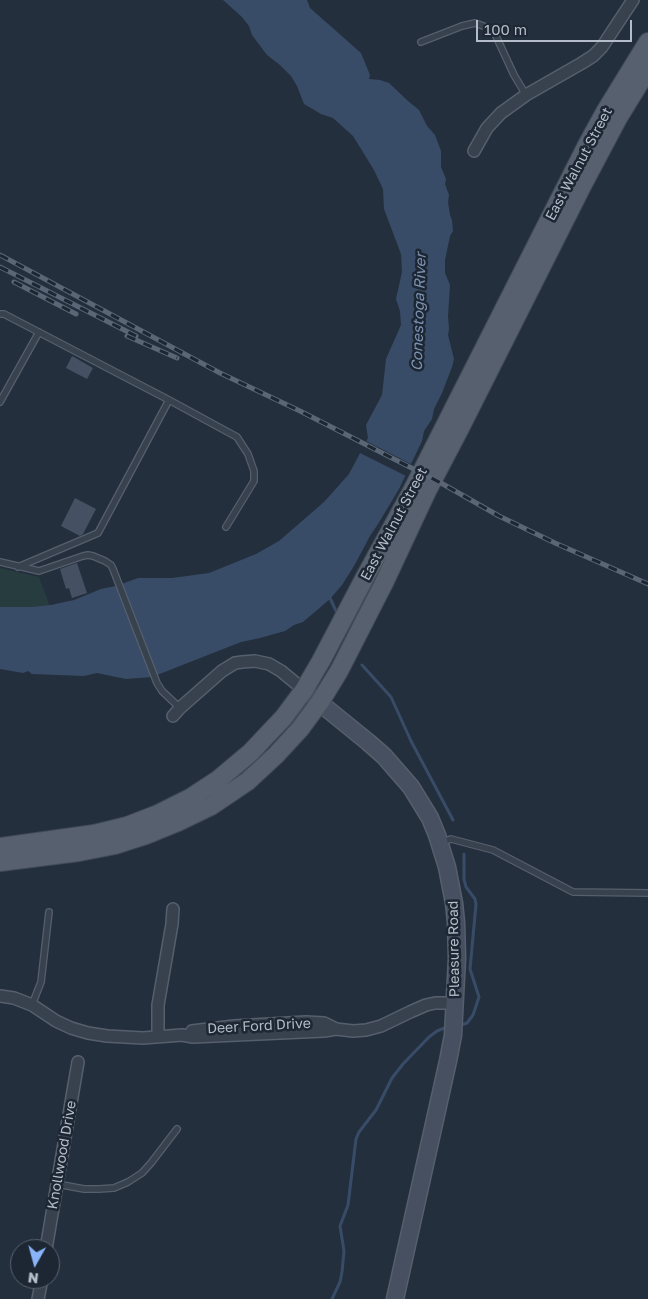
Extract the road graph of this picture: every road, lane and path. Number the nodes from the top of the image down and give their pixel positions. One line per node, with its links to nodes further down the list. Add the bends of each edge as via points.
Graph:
1 (633, 0): 5 (street, via 593,56)
2 (421, 42): 5 (lane, via 475,23 486,27 495,34)
3 (648, 42): 14 (main road, East Walnut Street, via 605,112 412,491)
4 (648, 69): 15 (main road, East Walnut Street, via 587,177 428,489 384,583)
5 (526, 95): 6 (street, via 487,128)
6 (474, 152)
7 (0, 314): 8 (lane)
8 (39, 332): 9 (lane); 10 (lane)
9 (169, 400): 11 (lane, via 237,437 248,454 254,481); 13 (lane, via 98,533)
10 (0, 402)
11 (226, 527)
12 (0, 562): 13 (lane)
13 (18, 567): 16 (lane, via 40,571 83,556 93,556 111,565 157,684)
14 (304, 690): 15 (street, Pleasure Road); 16 (street, Pleasure Road, via 269,664 256,661 235,663); 18 (main road, East Walnut Street, via 250,753 203,790 174,807 111,831)
15 (320, 702): 17 (street, Pleasure Road, via 398,771 430,818); 19 (main road, East Walnut Street, via 288,744 264,768 196,814 115,845)
16 (176, 712)
17 (440, 842): 20 (lane, via 451,839 493,850 574,892); 24 (street, Pleasure Road, via 456,922)
18 (0, 847)
19 (0, 862)
20 (648, 893)
21 (173, 909): 26 (street, via 158,1005)
22 (49, 912): 25 (lane, via 41,982)
23 (0, 996): 25 (street, Deer Ford Drive)
24 (455, 1003): 26 (street, Deer Ford Drive, via 426,1005 366,1030 336,1028); 31 (street, Pleasure Road, via 448,1061)
25 (32, 1005): 26 (street, Deer Ford Drive, via 56,1021 88,1033 126,1038)
26 (158, 1037)
27 (78, 1062): 29 (street, Knollwood Drive)
28 (177, 1129): 29 (lane, via 151,1164 128,1182 114,1188 99,1189)
29 (57, 1184): 30 (street, Knollwood Drive)
30 (48, 1239)
31 (395, 1299)

